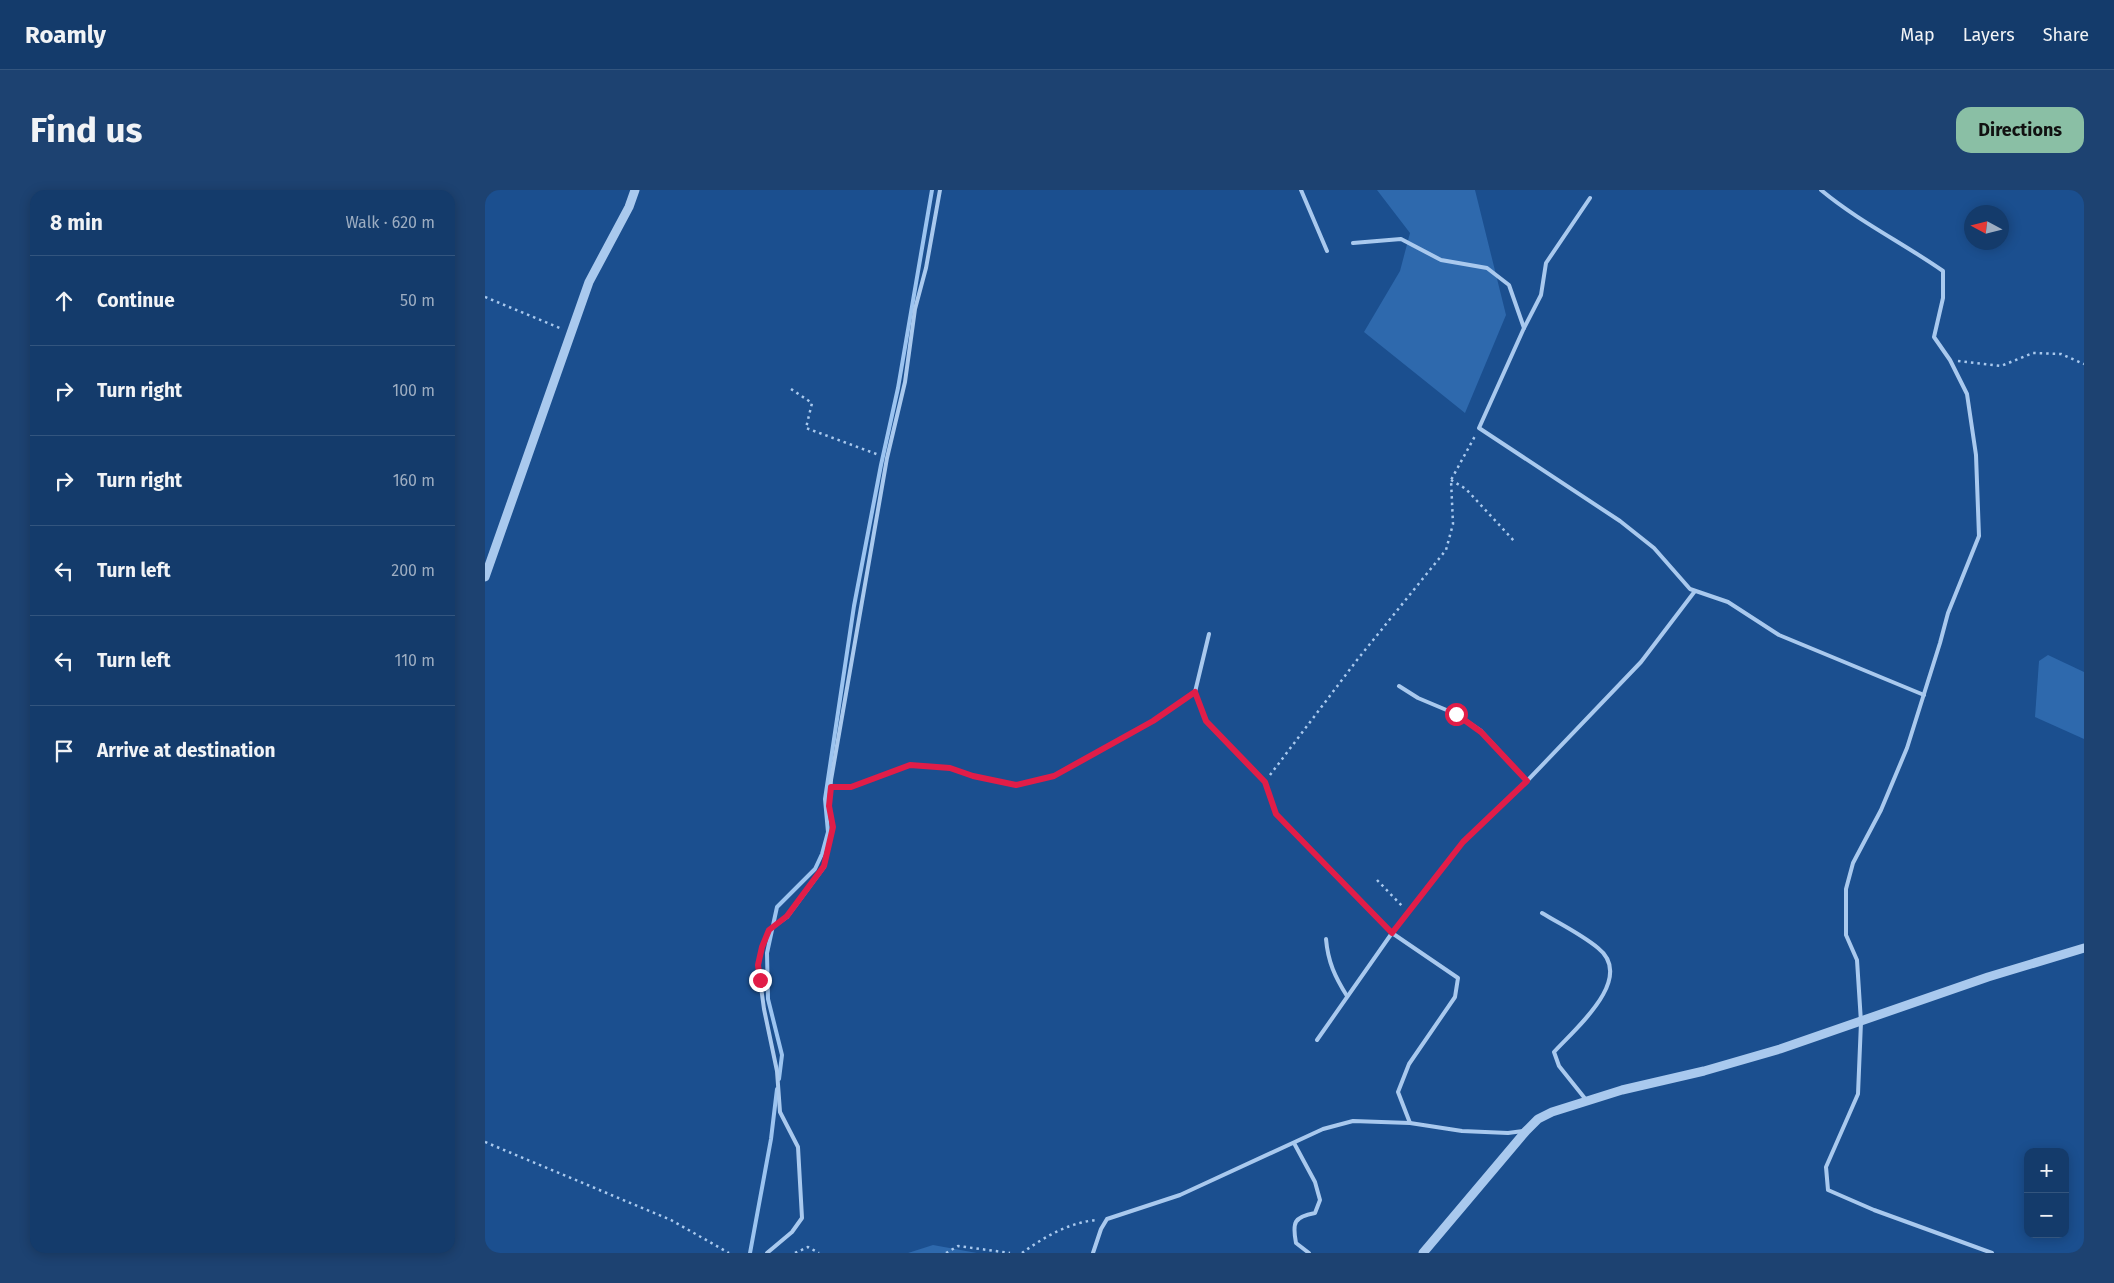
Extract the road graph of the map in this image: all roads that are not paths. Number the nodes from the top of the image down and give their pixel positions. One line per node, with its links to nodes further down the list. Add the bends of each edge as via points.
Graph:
1 (635, 190): 9 (street, via 589,282)
2 (939, 190): 26 (lane, via 926,268 915,308 905,382 887,458 831,787 829,806 833,827 824,866 787,916 769,930 758,965 777,1071 780,1112 798,1147 802,1218 792,1232)
3 (1301, 190): 7 (lane)
4 (1821, 190): 13 (lane, via 1840,206 1943,271 1943,298 1934,337 1967,394 1976,455 1979,536 1947,613)
5 (1590, 198): 8 (lane, via 1546,263 1541,295)
6 (1353, 243): 8 (lane, via 1401,239 1441,260 1487,268 1509,285)
7 (1327, 251)
8 (1524, 328): 10 (lane, via 1479,428 1620,521 1654,548)
9 (485, 578)
10 (1695, 591): 13 (lane, via 1729,602 1779,634); 14 (lane, via 1641,662)
11 (1209, 634): 16 (lane, via 1195,692 1206,721 1265,782 1276,814)
12 (1399, 686): 14 (lane, via 1456,714 1481,732)
13 (1924, 694): 20 (lane, via 1907,748 1881,810 1853,863 1846,889 1846,935 1857,960)
14 (1527, 781): 16 (lane, via 1463,842)
15 (1542, 913): 22 (lane, via 1599,948 1610,961 1611,979 1603,997 1554,1052 1559,1066)
16 (1392, 933): 19 (lane); 23 (lane, via 1457,978 1455,997 1409,1064 1398,1092)
17 (1326, 939): 19 (lane, via 1327,956)
18 (2084, 948): 20 (street, via 1988,976)
19 (1347, 996): 21 (lane)
20 (1861, 1022): 22 (street, via 1771,1052); 30 (lane, via 1858,1094 1825,1167 1828,1190)
21 (1317, 1040)
22 (1587, 1101): 24 (street, via 1552,1112 1538,1119)
23 (1410, 1123): 24 (lane, via 1462,1131); 25 (lane, via 1353,1121 1323,1129)
24 (1526, 1131): 29 (street)
25 (1294, 1143): 27 (lane, via 1180,1195 1107,1219); 28 (lane, via 1315,1182 1320,1200 1315,1213 1300,1216 1295,1222 1296,1243)
26 (767, 1253)
27 (1093, 1253)
28 (1309, 1253)
29 (1423, 1253)
30 (1992, 1253)

